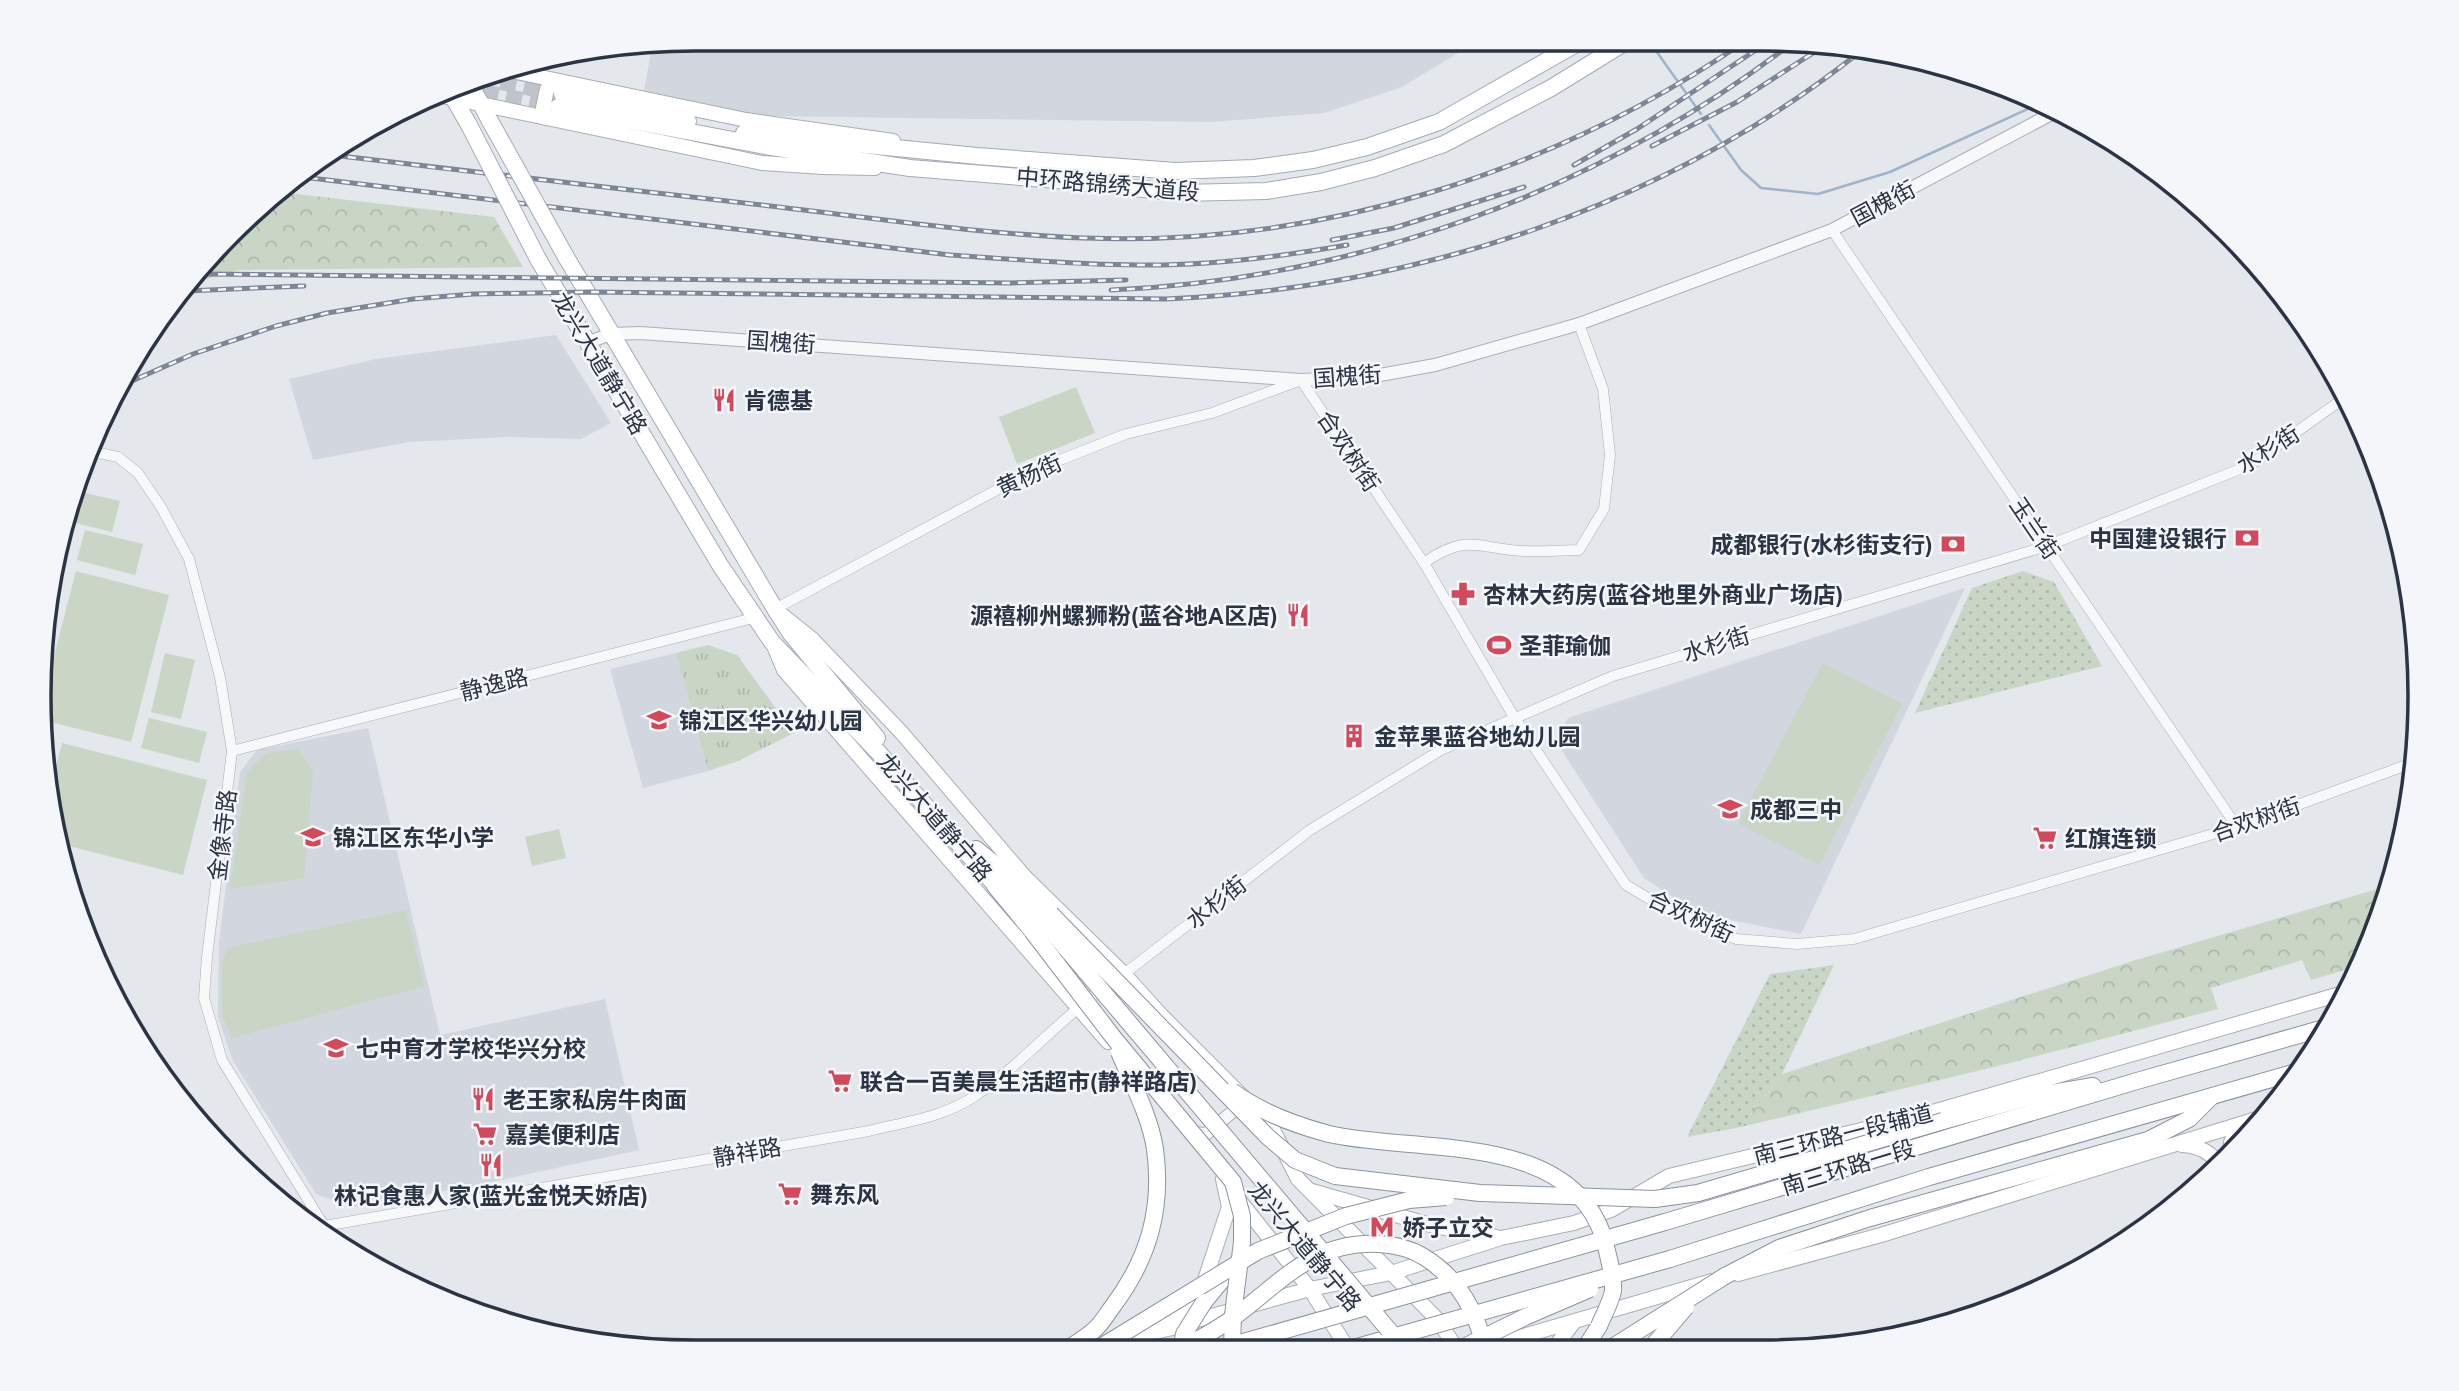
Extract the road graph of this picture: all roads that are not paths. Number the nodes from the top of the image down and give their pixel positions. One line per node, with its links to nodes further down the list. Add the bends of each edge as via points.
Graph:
1 (1564, 51): 7 (main road, 中环路锦绣大道段, via 1439,122 1367,147 1254,168 1175,171 977,156 744,133)
2 (1611, 51): 7 (main road, 中环路锦绣大道段, via 1444,144 1321,182 1266,191 1181,193 910,168 765,146)
3 (518, 76): 7 (main road)
4 (473, 91): 8 (main road, 龙兴大道静宁路)
5 (456, 97): 8 (main road)
6 (452, 99): 13 (main road, 龙兴大道静宁路, bridge)
7 (556, 100): 8 (main road)
8 (480, 104): 12 (main road, 龙兴大道静宁路, bridge)
9 (2047, 116): 10 (street, 国槐街)
10 (1832, 230): 11 (street, 国槐街); 17 (street, 玉兰街)
11 (1579, 324): 14 (street, 国槐街, via 1435,365 1369,377); 18 (street, via 1603,389 1610,456 1604,509 1579,550 1523,551 1466,542)
12 (610, 334): 13 (street, 国槐街); 14 (street, 国槐街); 19 (main road, 龙兴大道静宁路)
13 (587, 343): 20 (main road, 龙兴大道静宁路, via 720,565)
14 (1301, 380): 18 (street, 合欢树街); 19 (street, 黄杨街, via 1212,413 1126,434 1032,471)
15 (2338, 402): 17 (street, 水杉街, via 2250,465)
16 (98, 453): 23 (street, 金像寺路, via 118,457 138,473 189,559 220,677)
17 (2047, 546): 22 (street, 水杉街, via 1613,676); 25 (street, 玉兰街)
18 (1424, 563): 22 (street, 合欢树街)
19 (775, 610): 26 (main road, 龙兴大道静宁路, via 877,738 976,849 1011,877); 27 (main road, via 812,639 901,732 1024,876)
20 (757, 617): 21 (main road, 龙兴大道静宁路); 23 (street, 静逸路)
21 (772, 642): 26 (main road, 龙兴大道静宁路, via 879,753 995,886); 29 (main road, via 785,670)
22 (1514, 717): 25 (street, 合欢树街, via 1626,885 1736,939 1797,944 1854,939); 27 (street, 水杉街, via 1441,750 1310,830)
23 (232, 751): 44 (street, 金像寺路, via 204,998 222,1060)
24 (2404, 766): 25 (street, 合欢树街)
25 (2237, 827)
26 (1041, 924): 31 (main road, bridge); 32 (main road, bridge); 64 (main road, 龙兴大道静宁路, bridge); 65 (main road, 龙兴大道静宁路, bridge)
27 (1124, 974): 29 (street, 静祥路); 36 (main road)
28 (2334, 996): 46 (main road, 南三环路一段辅道, via 1912,1118 1669,1176 1611,1210)
29 (1079, 1008): 38 (main road); 45 (street, 静祥路, via 974,1097 936,1115)
30 (2314, 1031): 34 (main road, 南三环路一段)
31 (1113, 1037): 55 (main road, bridge, via 1154,1147 1156,1213 1129,1285 1094,1330); 60 (main road, bridge, via 1233,1182 1242,1216 1242,1242)
32 (1202, 1069): 43 (main road, bridge, via 1295,1160 1335,1176); 72 (main road, bridge, via 1283,1120 1330,1134 1469,1149 1550,1174 1583,1200 1599,1223 1609,1256 1613,1292)
33 (2284, 1075): 35 (main road, 南三环路一段)
34 (2137, 1081): 43 (main road, bridge, via 2033,1096 1698,1194 1655,1199); 61 (main road, 南三环路一段, bridge)
35 (2213, 1096): 48 (main road, 南三环路一段, bridge, via 1929,1177); 50 (main road, via 2189,1119 2148,1140 1870,1218 1779,1248)
36 (1247, 1100): 38 (street, via 1206,1134 1194,1135); 42 (main road, via 1270,1124)
37 (2246, 1123): 39 (main road)
38 (1177, 1127): 41 (main road)
39 (2163, 1148): 40 (main road, via 2199,1146); 52 (main road, via 1881,1235)
40 (2213, 1156)
41 (1223, 1179): 51 (main road); 54 (main road, via 1229,1207 1198,1301 1187,1311)
42 (1298, 1179): 46 (main road, via 1314,1192 1434,1226); 49 (main road)
43 (1480, 1193): 47 (main road, bridge, via 1409,1200 1346,1216 1258,1251)
44 (321, 1220)
45 (333, 1229)
46 (1501, 1238): 49 (main road, 南三环路一段辅道)
47 (1234, 1266): 56 (main road, bridge); 58 (main road, bridge, via 1212,1290)
48 (1636, 1268): 66 (main road, 南三环路一段, bridge); 68 (main road, bridge)
49 (1391, 1273): 51 (main road, 南三环路一段辅道); 67 (main road, via 1438,1320)
50 (1725, 1276): 73 (main road, bridge); 74 (main road, bridge, via 1685,1308)
51 (1310, 1289): 53 (main road, 南三环路一段辅道); 63 (main road)
52 (1574, 1322): 70 (main road); 71 (main road)
53 (1182, 1326): 54 (main road); 62 (main road, via 1218,1327)
54 (1133, 1336): 57 (main road)
55 (1080, 1340)
56 (1112, 1340)
57 (1121, 1340)
58 (1182, 1340)
59 (1195, 1340): 69 (main road, bridge, via 1309,1259 1357,1243 1411,1248 1442,1268 1479,1323)
60 (1232, 1340)
61 (1251, 1340)
62 (1251, 1340)
63 (1343, 1340)
64 (1388, 1340)
65 (1396, 1340)
66 (1400, 1340)
67 (1451, 1340)
68 (1478, 1340)
69 (1482, 1340)
70 (1511, 1340)
71 (1560, 1340)
72 (1590, 1340)
73 (1624, 1340)
74 (1658, 1340)

